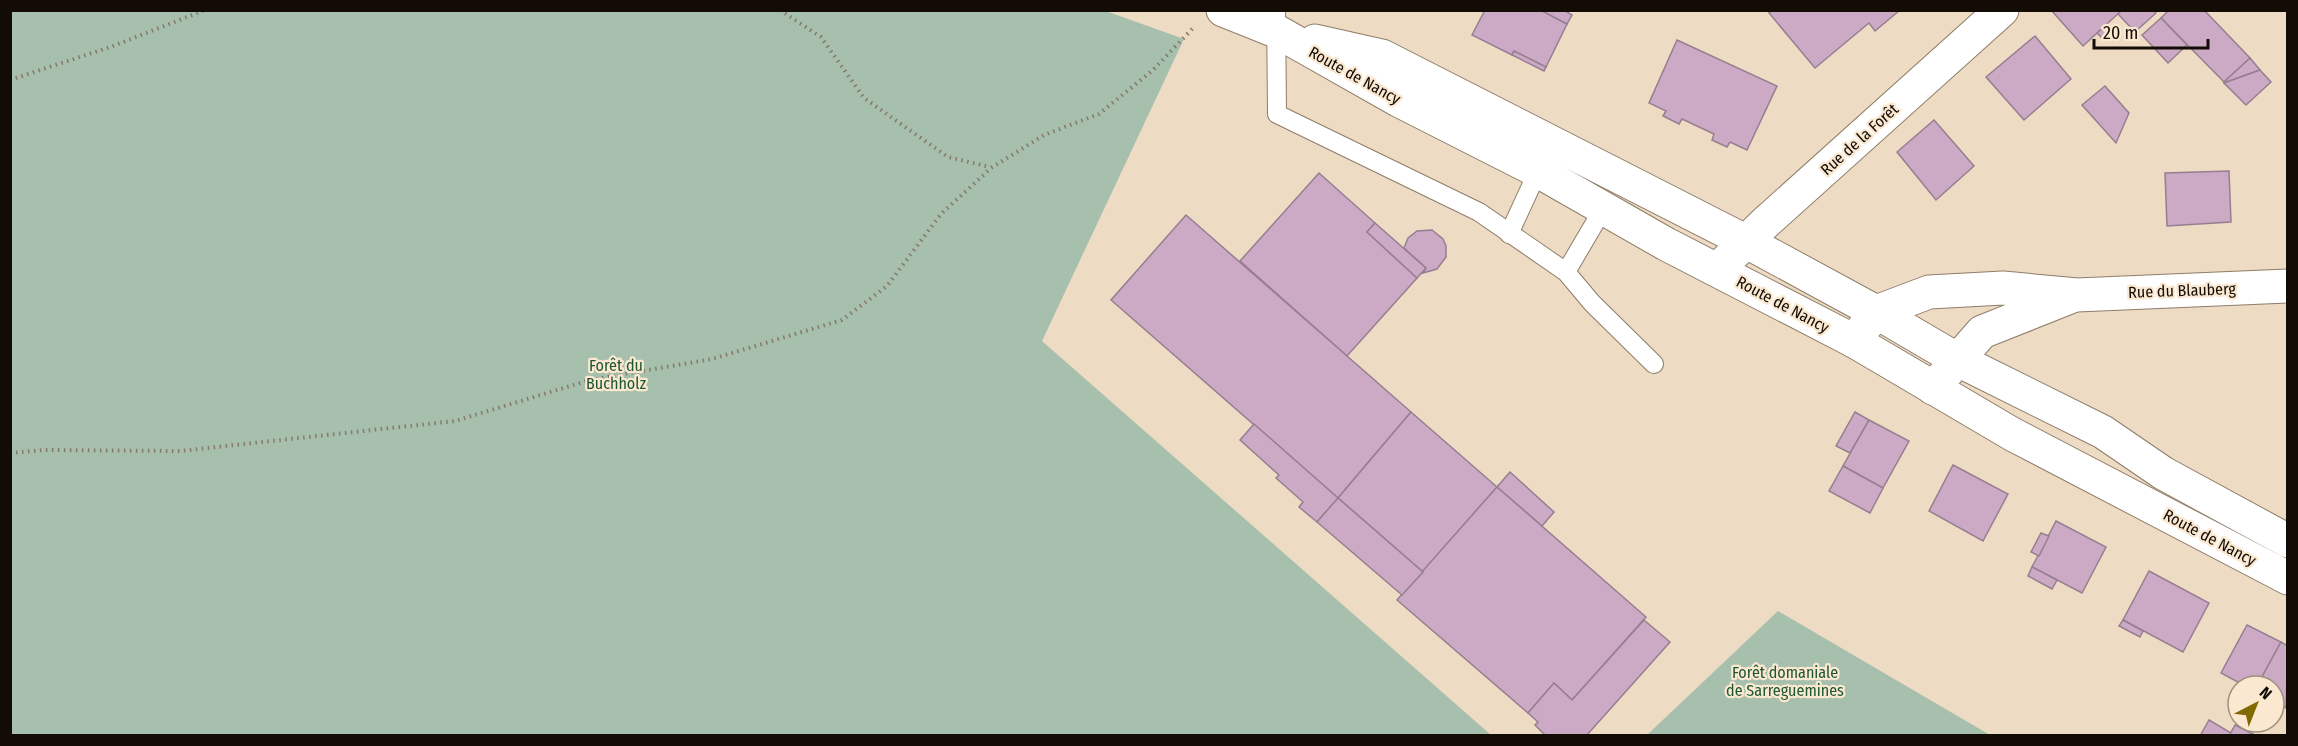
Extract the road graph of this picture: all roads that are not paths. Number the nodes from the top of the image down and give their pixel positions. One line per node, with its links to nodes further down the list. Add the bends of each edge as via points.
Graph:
1 (1222, 10): 3 (main road, Route de Nancy)
2 (2002, 10): 8 (main road, Rue de la Forêt)
3 (1277, 21): 4 (main road, Route de Nancy, via 1382,56); 5 (main road, Route de Nancy, via 1398,100); 7 (lane, via 1277,114 1479,212)
4 (1593, 163): 5 (lane); 6 (lane); 8 (main road, Route de Nancy)
5 (1538, 171): 6 (main road, Route de Nancy); 7 (lane)
6 (1604, 209): 9 (main road, Route de Nancy); 10 (lane)
7 (1509, 234): 10 (lane)
8 (1747, 242): 9 (main road, Rue de la Forêt); 13 (main road, Route de Nancy)
9 (1719, 270): 14 (main road, Route de Nancy)
10 (1566, 272): 16 (lane)
11 (2288, 286): 12 (main road, Rue du Blauberg)
12 (2077, 294): 13 (main road, Rue du Blauberg, via 2003,288 1929,292); 15 (main road, Rue du Blauberg, via 1982,332)
13 (1876, 312): 14 (main road); 15 (main road, Route de Nancy)
14 (1854, 341): 17 (main road, Route de Nancy)
15 (1958, 360): 17 (main road, Rue du Blauberg); 18 (main road, Route de Nancy, via 2103,432 2163,473)
16 (1654, 364)
17 (1934, 388): 19 (main road, Route de Nancy, via 2012,434)
18 (2288, 541)
19 (2288, 578)

